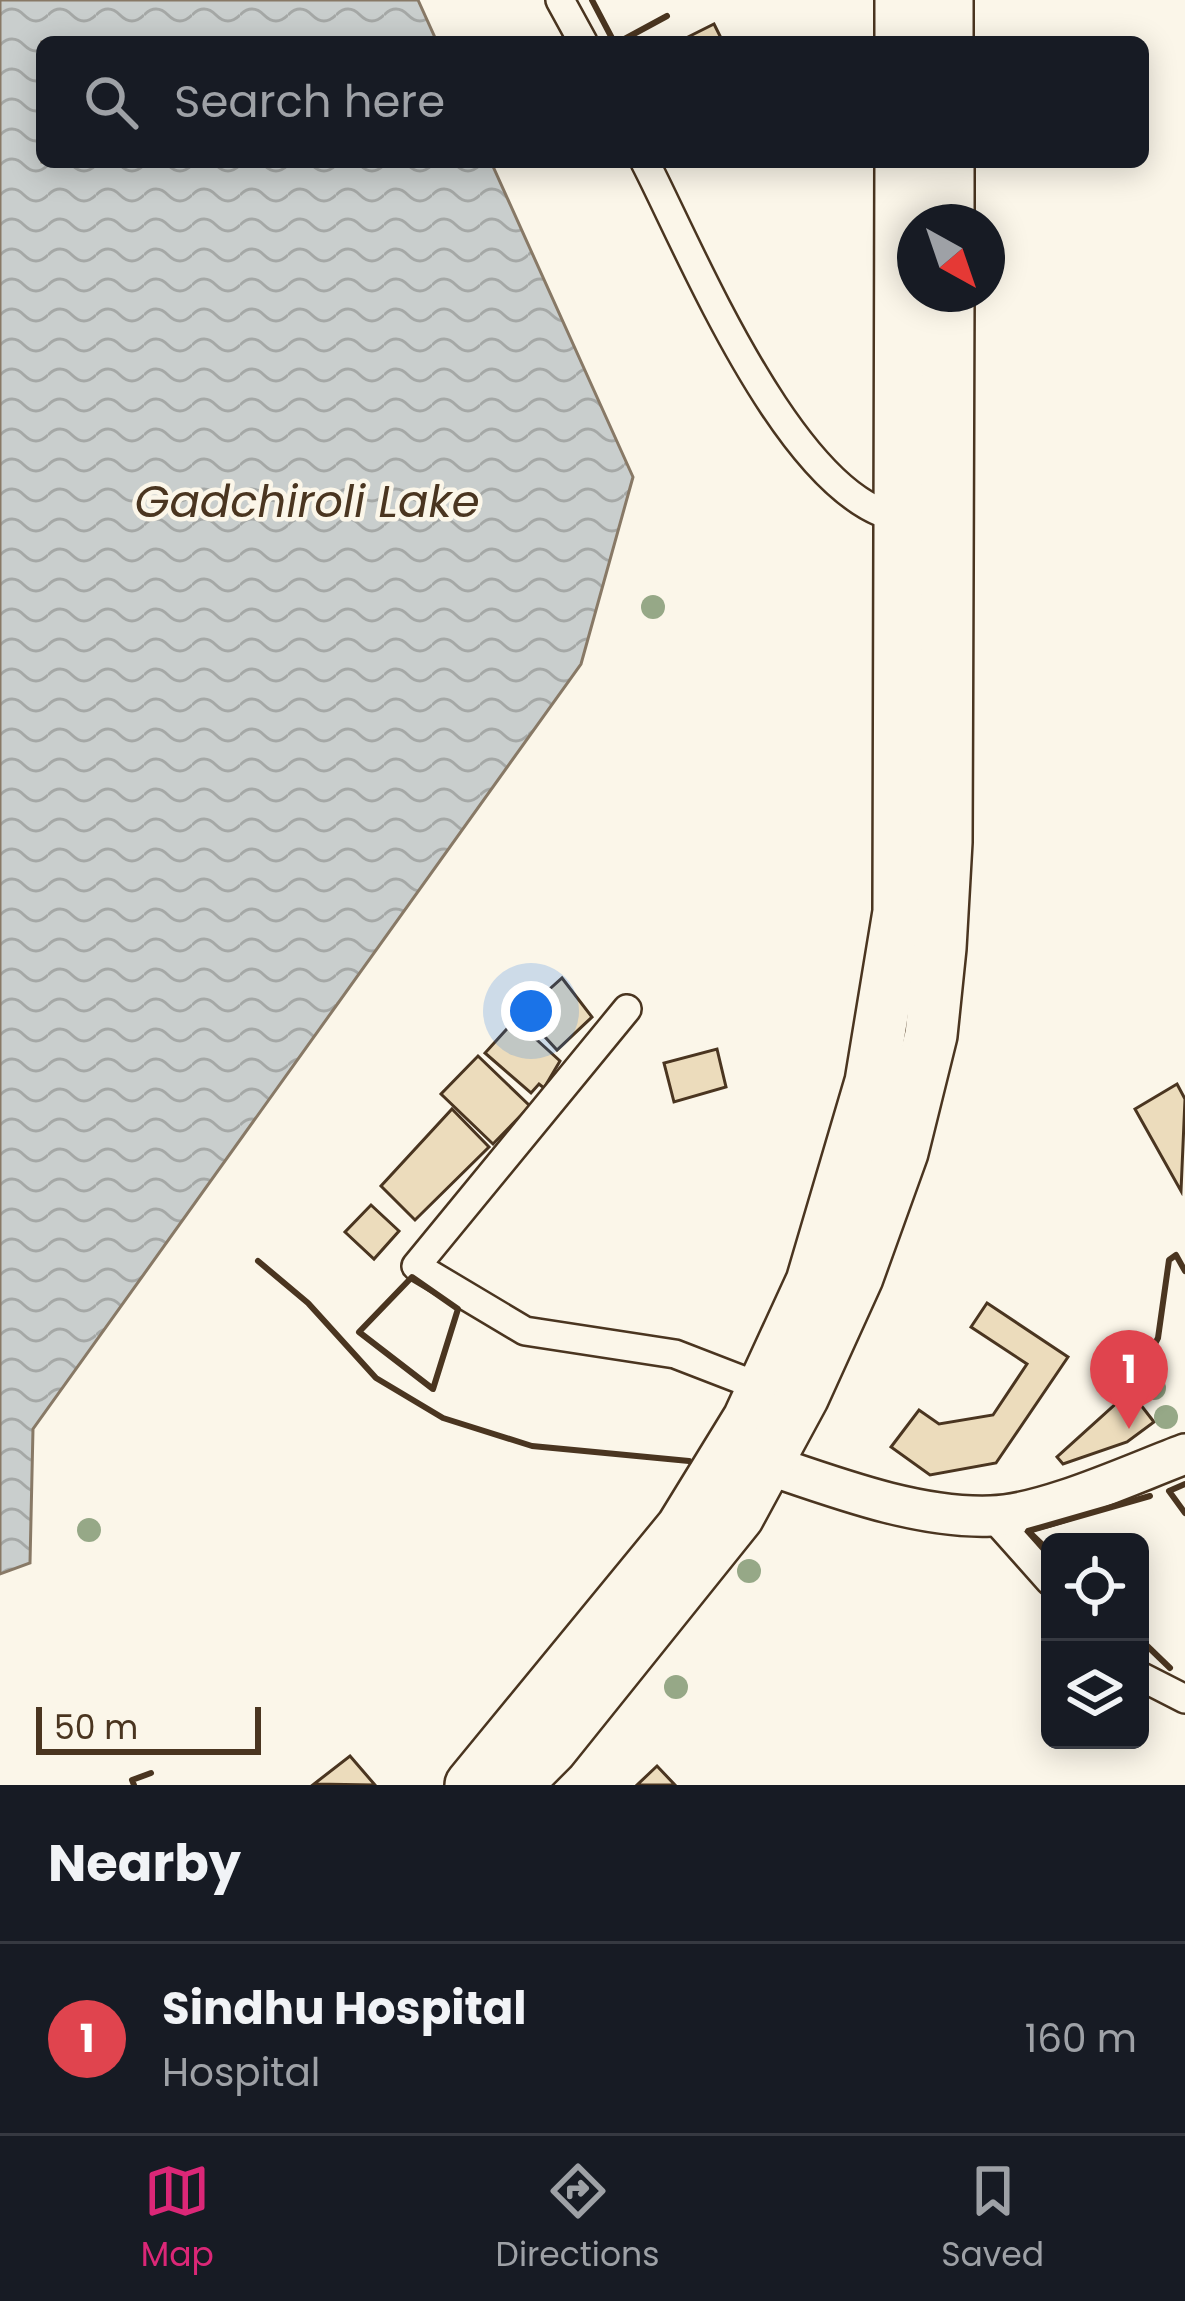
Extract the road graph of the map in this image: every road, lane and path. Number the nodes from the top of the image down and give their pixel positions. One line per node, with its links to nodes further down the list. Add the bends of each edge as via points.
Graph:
1 (560, 0): 4 (street)
2 (901, 0): 5 (highway)
3 (947, 0): 6 (highway)
4 (580, 36)
5 (901, 36)
6 (947, 36)
7 (648, 168): 12 (street, via 768,400 826,476 857,499)
8 (901, 168): 12 (highway)
9 (948, 168): 10 (highway)
10 (948, 204)
11 (946, 312): 12 (highway)
12 (925, 517): 14 (highway, via 899,912 872,1082 812,1282); 16 (highway, via 946,842 931,1035 902,1152 857,1277)
13 (627, 1009): 14 (street, via 416,1266 525,1330 675,1354)
14 (763, 1388): 16 (highway)
15 (1185, 1454): 17 (street)
16 (748, 1458): 17 (street, via 920,1508); 21 (highway); 22 (highway, via 738,1516)
17 (994, 1517): 18 (street)
18 (1041, 1571)
19 (1149, 1681): 20 (street)
20 (1185, 1700)
21 (471, 1785)
22 (514, 1785)

